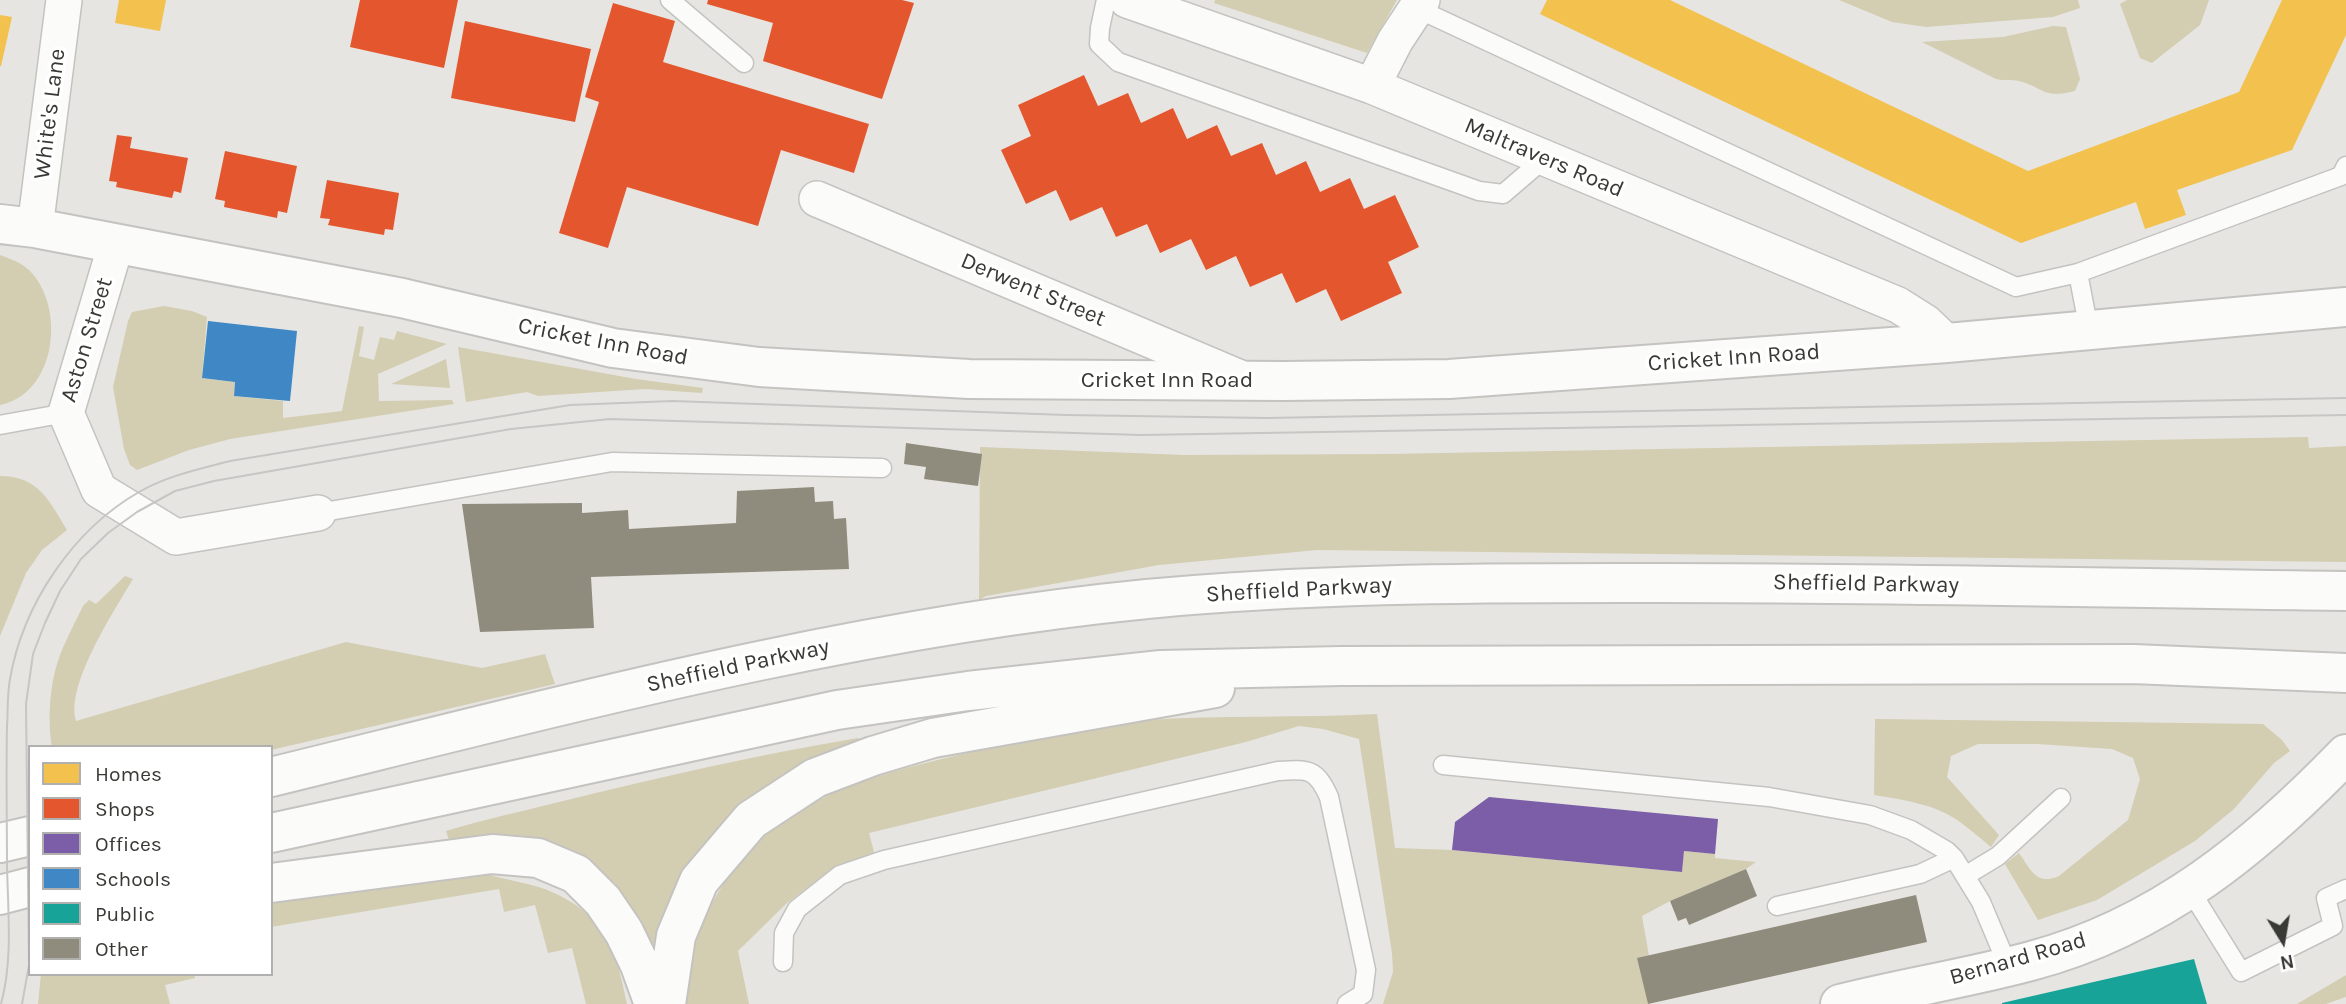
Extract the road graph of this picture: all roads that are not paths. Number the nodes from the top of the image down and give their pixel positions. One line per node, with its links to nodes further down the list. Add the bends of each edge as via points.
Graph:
1 (64, 0): 11 (street, White's Lane)
2 (670, 0): 6 (lane)
3 (1106, 0): 8 (lane, via 1099,44 1118,62 1236,105 1479,191 1503,194)
4 (1128, 0): 7 (street, Maltravers Road)
5 (1419, 4): 7 (street); 13 (lane, via 2016,288)
6 (744, 63)
7 (1372, 86): 8 (street, Maltravers Road)
8 (1545, 158): 16 (street, Maltravers Road, via 1898,304)
9 (2346, 166): 13 (lane, via 2341,176)
10 (817, 199): 17 (street, Derwent Street)
11 (18, 226): 12 (main road, Cricket Inn Road)
12 (116, 244): 17 (main road, Cricket Inn Road, via 402,299 613,348 723,363 969,379); 18 (street, Aston Street)
13 (2078, 273): 15 (lane)
14 (2346, 307): 15 (main road, Cricket Inn Road)
15 (2089, 330): 16 (main road, Cricket Inn Road)
16 (1947, 343): 17 (main road, Cricket Inn Road, via 1449,379)
17 (1248, 381)
18 (65, 412): 19 (lane); 21 (street, Aston Street, via 99,490 176,537)
19 (0, 425)
20 (882, 468): 21 (lane, via 612,462)
21 (318, 513)
22 (2346, 591): 27 (main road, Sheffield Parkway, via 1798,582 1497,583 1273,588 1158,598 1019,614 747,663)
23 (1341, 666): 24 (main road, via 2133,664); 31 (main road, via 1161,670 836,710); 47 (main road, via 933,738 815,778 751,820 699,881 676,936)
24 (2346, 673)
25 (2346, 754): 39 (main road, Bernard Road, via 2301,801)
26 (1443, 765): 34 (lane, via 1769,797 1832,808 1911,830)
27 (273, 776)
28 (2061, 798): 35 (lane, via 1998,856)
29 (28, 819): 30 (main road)
30 (0, 823)
31 (273, 833)
32 (28, 836): 33 (main road)
33 (0, 843)
34 (1954, 858): 35 (lane); 41 (lane, via 1920,874)
35 (1965, 876): 45 (lane)
36 (273, 883): 46 (main road, via 492,855 538,858 576,874 603,901 624,932)
37 (28, 888): 40 (main road)
38 (2346, 889): 39 (lane, via 2326,898 2333,926 2241,972)
39 (2190, 890): 45 (main road, Bernard Road, via 2120,928)
40 (0, 895)
41 (1777, 906)
42 (28, 909): 43 (main road)
43 (0, 910)
44 (783, 962): 48 (lane, via 784,933 797,909 840,875 895,857 1278,771 1305,769 1321,778 1329,797 1366,970 1363,994)
45 (2008, 966): 49 (main road, Bernard Road)
46 (654, 1004)
47 (666, 1004)
48 (1347, 1004)
49 (1840, 1004)

